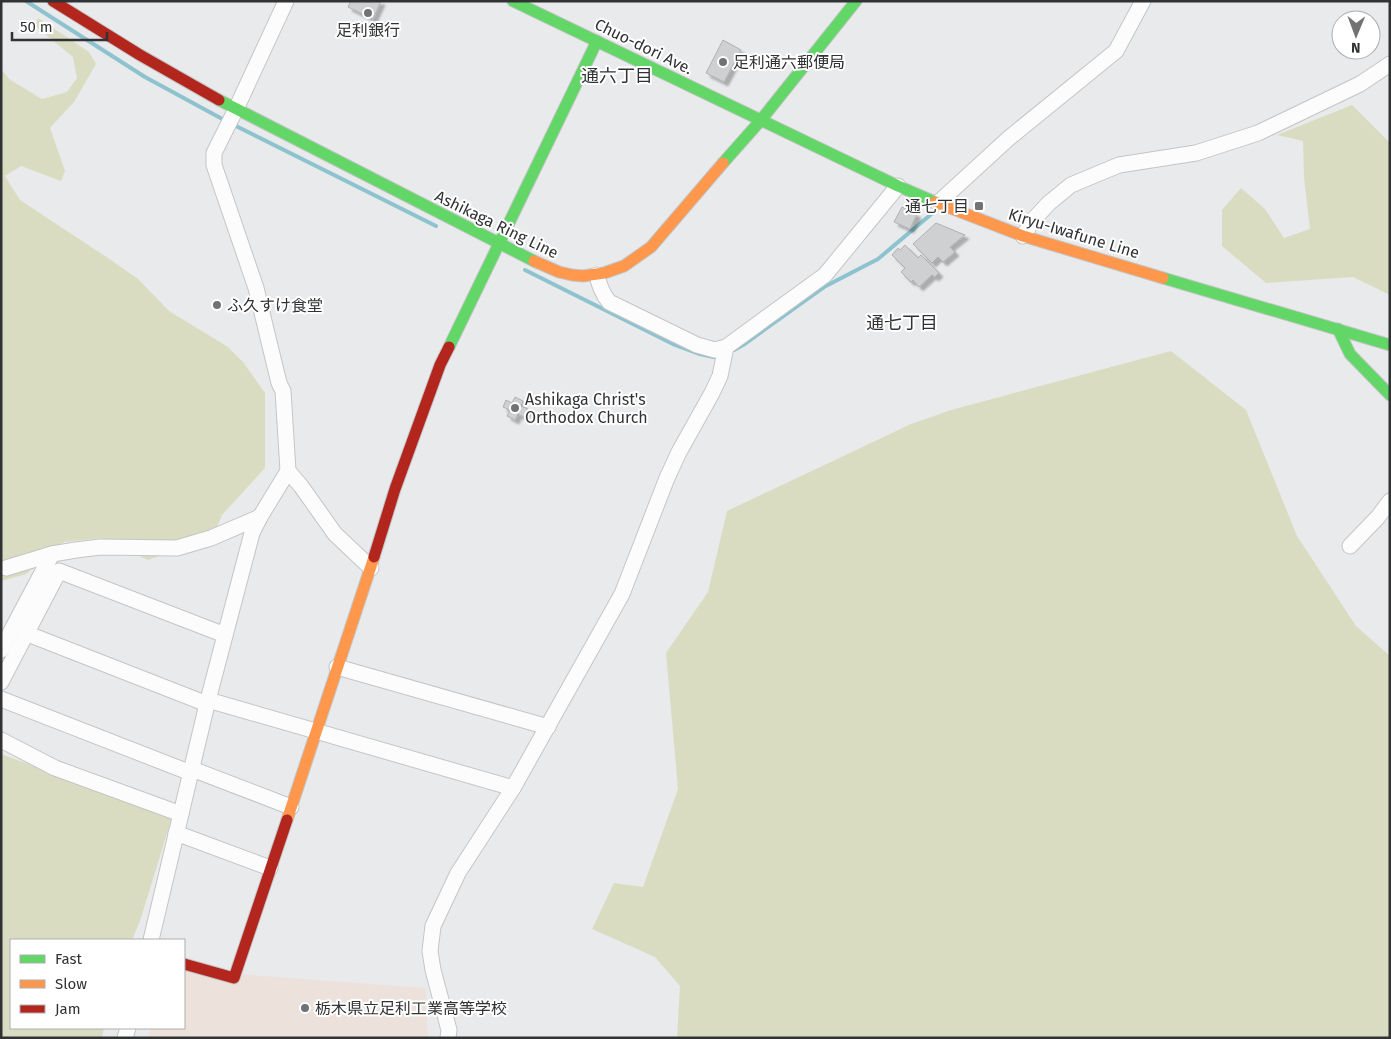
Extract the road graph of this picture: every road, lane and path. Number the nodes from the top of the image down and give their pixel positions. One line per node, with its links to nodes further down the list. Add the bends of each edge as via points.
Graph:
1 (54, 1): 6 (main road, Ashikaga Ring Line)
2 (286, 1): 9 (street)
3 (1143, 1): 12 (street, via 1116,50 1009,138)
4 (852, 2): 10 (main road, Ashikaga Ring Line)
5 (521, 3): 7 (main road, Chuo-dori Ave.)
6 (75, 7): 9 (main road, Ashikaga Ring Line, via 193,86)
7 (597, 41): 10 (main road, Chuo-dori Ave.); 14 (main road)
8 (1390, 64): 13 (street, via 1360,84 1258,133 1196,152 1119,165 1070,186 1034,218)
9 (236, 109): 14 (main road, Ashikaga Ring Line); 20 (street, via 214,153 214,165 256,288 279,383 284,391)
10 (761, 120): 11 (main road, Kiryu-Iwafune Line); 15 (main road, Ashikaga Ring Line, via 651,247 630,264)
11 (898, 186): 12 (main road, Kiryu-Iwafune Line); 18 (street, via 825,275)
12 (938, 203): 13 (main road, Kiryu-Iwafune Line)
13 (1023, 236): 16 (main road, Kiryu-Iwafune Line)
14 (499, 245): 15 (main road, Ashikaga Ring Line, via 553,270 573,275); 26 (main road, via 440,365 394,489)
15 (597, 275): 18 (street, via 602,294 609,302 697,345 715,350)
16 (1338, 329): 17 (main road, Kiryu-Iwafune Line); 19 (main road, via 1350,354)
17 (1390, 344)
18 (726, 347): 34 (street, via 720,376 666,478 622,594)
19 (1390, 395)
20 (288, 471): 22 (street); 26 (street, via 335,534)
21 (1390, 501): 23 (street)
22 (260, 517): 24 (street, via 211,538 177,548 100,548); 28 (street, via 252,533)
23 (1350, 546)
24 (52, 554): 25 (street); 29 (street)
25 (6, 568)
26 (371, 568): 30 (main road)
27 (28, 634): 28 (street, via 59,571); 31 (street); 33 (street)
28 (225, 635): 33 (street)
29 (1, 650)
30 (337, 667): 34 (street); 35 (main road)
31 (1, 682)
32 (1, 699): 37 (street)
33 (208, 702): 35 (street); 37 (street)
34 (548, 727): 38 (street)
35 (316, 731): 38 (street); 39 (main road)
36 (1, 740): 40 (street, via 56,768)
37 (191, 771): 39 (street); 40 (street)
38 (514, 788): 45 (street, via 458,873 433,926 430,951 449,1030)
39 (290, 807): 42 (main road)
40 (181, 814): 41 (street)
41 (176, 833): 42 (street); 43 (street)
42 (270, 868): 44 (main road, via 234,978)
43 (151, 939)
44 (185, 964)
45 (448, 1038)

